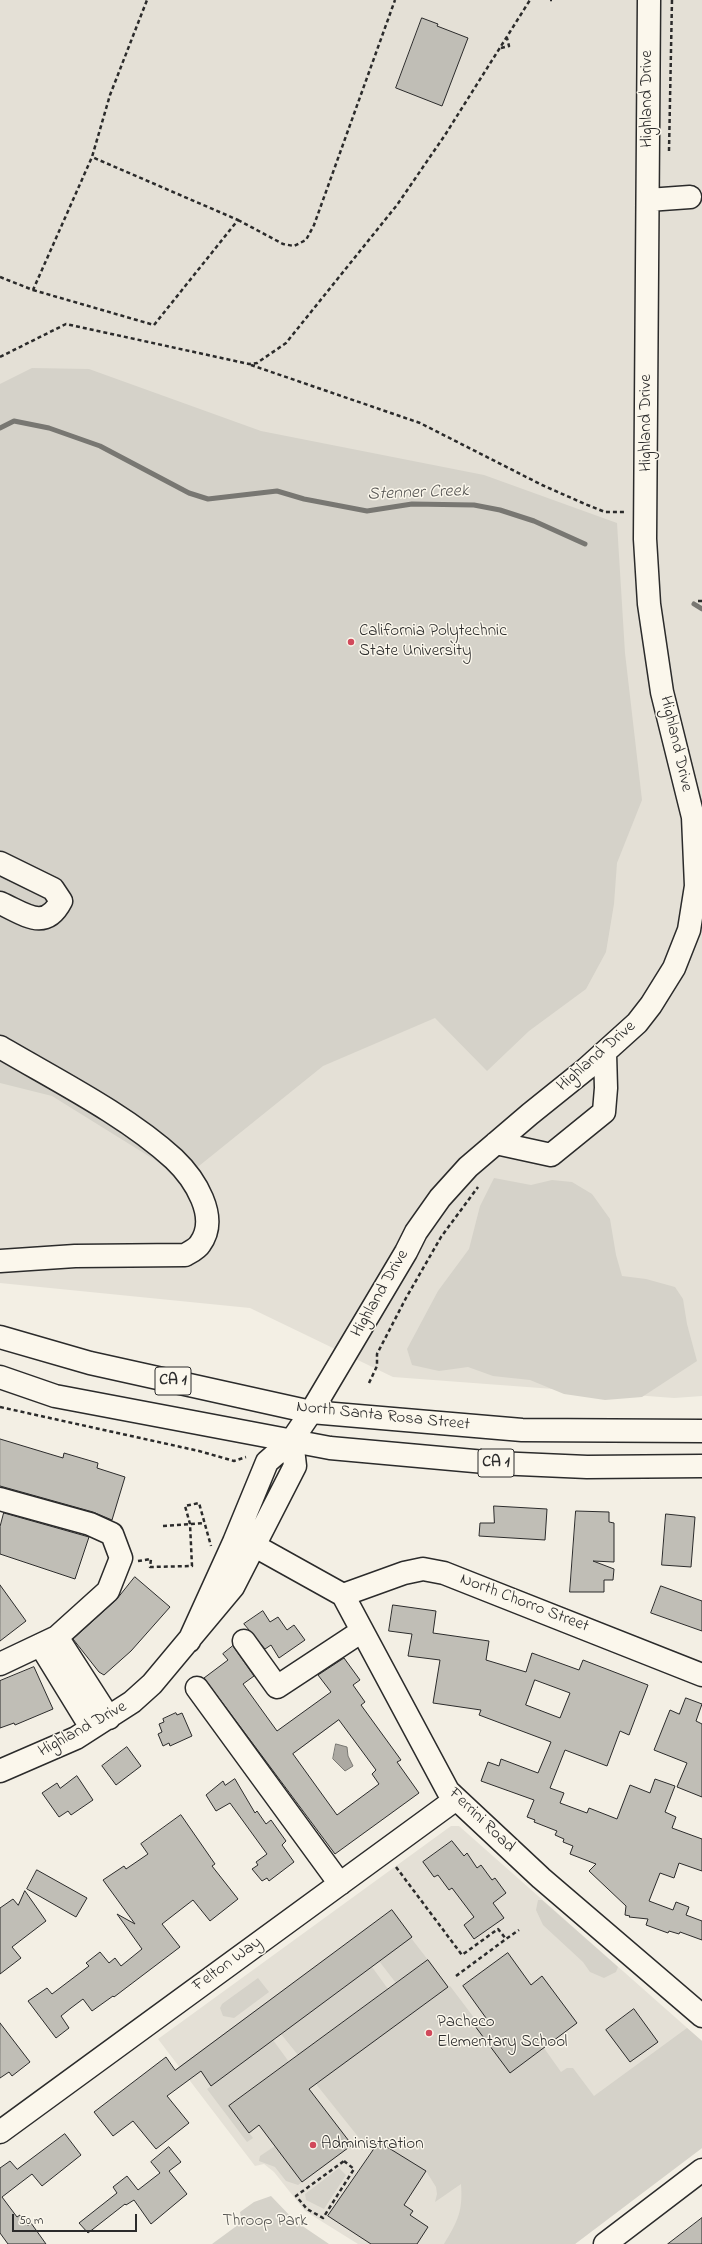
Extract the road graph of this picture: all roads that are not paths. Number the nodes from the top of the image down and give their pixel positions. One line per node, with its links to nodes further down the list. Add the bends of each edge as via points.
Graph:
1 (649, 0): 3 (main road, Highland Drive)
2 (690, 197): 3 (main road)
3 (648, 200): 7 (main road, Highland Drive, via 645,539 649,604 662,692 693,817 696,886 689,930 674,968 637,1023)
4 (0, 863): 5 (main road, via 53,889 61,901 54,913 45,918 35,918)
5 (0, 903)
6 (0, 1047): 9 (main road, via 133,1127 174,1159 206,1204 208,1226 200,1245 185,1255 75,1256)
7 (605, 1053): 8 (main road, Highland Drive); 8 (main road, via 604,1112 551,1155)
8 (496, 1143): 12 (main road, Highland Drive, via 468,1167 440,1198 416,1232)
9 (0, 1261)
10 (0, 1337): 12 (main road, North Santa Rosa Street / CA 1, via 90,1363)
11 (0, 1377): 14 (main road, North Santa Rosa Street / CA 1, via 55,1396)
12 (311, 1412): 13 (main road, North Santa Rosa Street / CA 1, via 522,1430); 14 (main road, Highland Drive)
13 (702, 1431)
14 (292, 1440): 15 (main road, North Santa Rosa Street / CA 1, via 330,1448 496,1463 587,1467); 17 (main road, Highland Drive, via 295,1466); 21 (main road, Highland Drive, via 267,1462)
15 (702, 1466)
16 (0, 1499): 20 (main road, via 90,1524 112,1534 120,1558 108,1591)
17 (255, 1546): 18 (main road); 21 (main road, Highland Drive, via 233,1587)
18 (342, 1595): 19 (main road, Ferrini Road); 24 (main road, North Chorro Street, via 423,1569 444,1573)
19 (362, 1631): 22 (main road, via 277,1687); 28 (main road, Ferrini Road, via 448,1791)
20 (49, 1641): 23 (main road); 26 (main road)
21 (189, 1641): 26 (main road, Highland Drive, via 152,1684 132,1702)
22 (244, 1641)
23 (0, 1664)
24 (702, 1675)
25 (197, 1688): 29 (main road)
26 (101, 1722): 27 (main road, Highland Drive, via 71,1740)
27 (0, 1771)
28 (456, 1799): 29 (main road, Felton Way); 30 (main road, Ferrini Road, via 541,1878)
29 (340, 1884): 31 (main road, Felton Way)
30 (702, 2016)
31 (0, 2132)
32 (702, 2170): 33 (main road)
33 (605, 2244)

